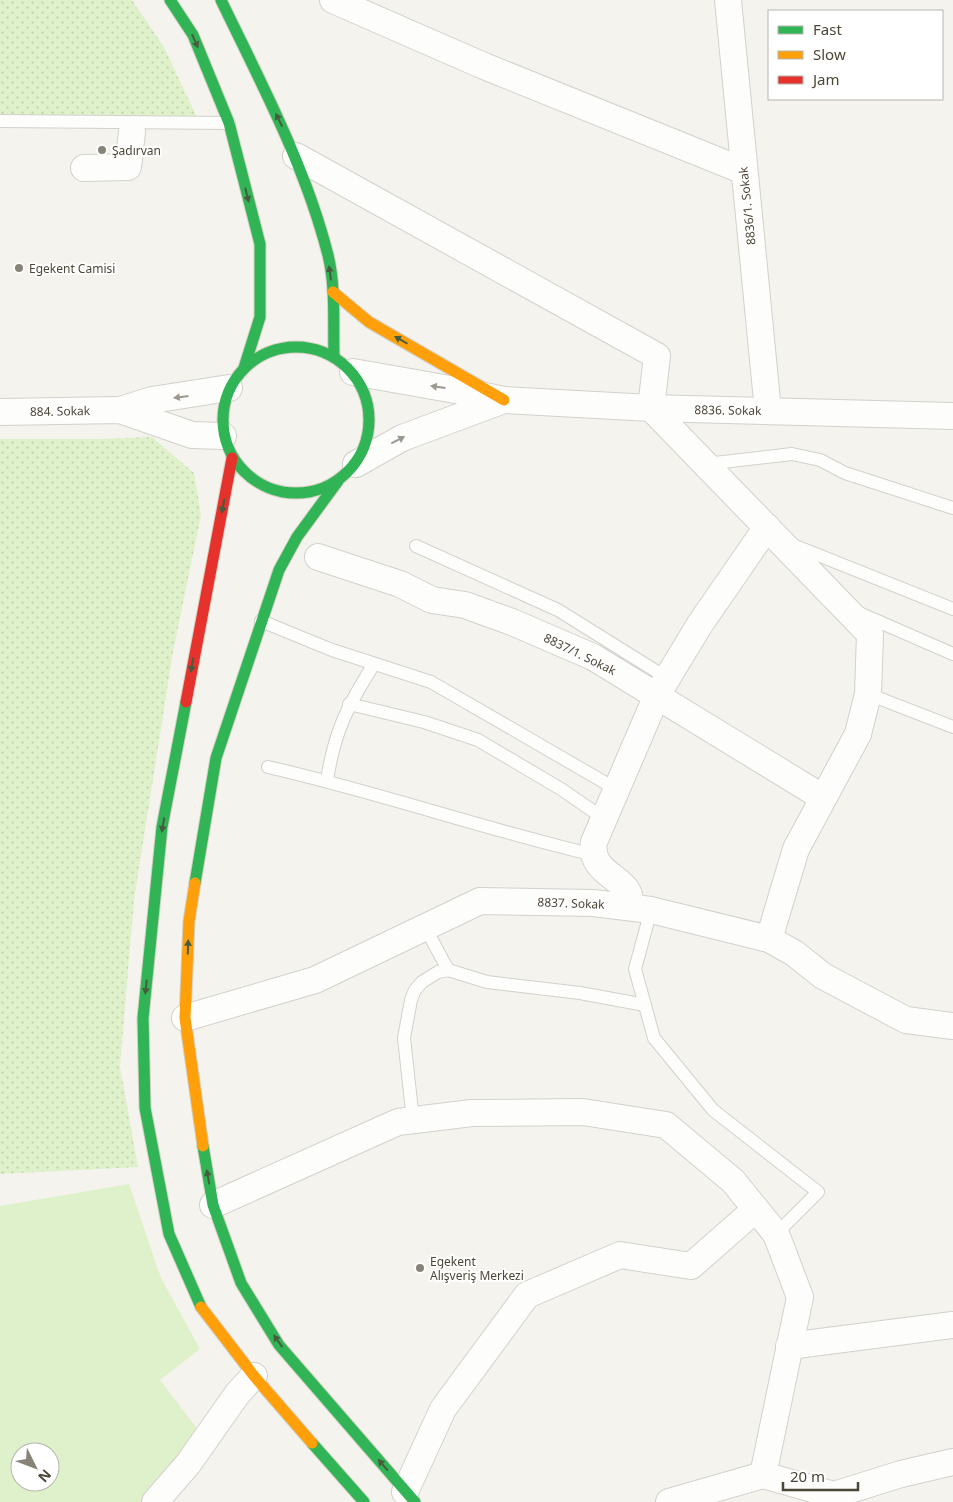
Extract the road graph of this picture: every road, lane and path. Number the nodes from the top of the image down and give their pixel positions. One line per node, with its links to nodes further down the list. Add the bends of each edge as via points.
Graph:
1 (170, 0): 6 (street, one-way to 6, via 193,35)
2 (221, 0): 8 (street, one-way to 2)
3 (334, 0): 10 (street, via 484,66)
4 (728, 0): 10 (street, 8836/1. Sokak)
5 (0, 121): 6 (lane)
6 (229, 123): 13 (street, one-way to 13, via 260,244 260,316)
7 (132, 132): 9 (street, via 128,167)
8 (296, 156): 11 (street, one-way to 8, via 328,256); 15 (street, via 657,356)
9 (84, 168)
10 (744, 171): 17 (street, 8836/1. Sokak)
11 (333, 292): 12 (street); 14 (street, one-way to 11, via 369,322)
12 (343, 364): 13 (street, via 311,348 286,347 264,354); 14 (street, 8836. Sokak, one-way to 12); 22 (street, via 365,394 370,417 367,442)
13 (237, 378): 16 (street, 884. Sokak, one-way to 16); 20 (street, via 223,411)
14 (504, 400): 15 (street, 8836. Sokak); 22 (street, one-way to 14, via 402,438)
15 (651, 408): 17 (street, 8836. Sokak); 21 (street)
16 (120, 410): 18 (street, 884. Sokak); 20 (street, 884. Sokak)
17 (768, 411): 19 (street, 8836. Sokak)
18 (0, 412)
19 (953, 416)
20 (228, 447): 22 (street, via 248,477 268,489 292,494 316,492); 55 (street, one-way to 55, via 162,827 147,1018 145,1108 168,1234 197,1302)
21 (706, 464): 23 (lane, via 792,454 820,460 845,473); 24 (street)
22 (347, 472): 29 (street, via 297,537 279,570)
23 (953, 508)
24 (772, 533): 27 (street); 28 (lane); 32 (street, via 733,576)
25 (416, 546): 32 (lane, via 558,610)
26 (318, 557): 32 (street, 8837/1. Sokak, via 400,584 432,600 465,605 512,622)
27 (843, 606): 30 (lane); 33 (street, via 870,634)
28 (953, 609)
29 (262, 622): 31 (lane); 47 (street, one-way to 29, via 189,921 216,758)
30 (953, 654)
31 (374, 664): 34 (lane); 38 (lane, via 431,682)
32 (662, 686): 38 (street); 39 (street, 8837/1. Sokak)
33 (868, 694): 35 (lane); 39 (street, via 858,734)
34 (349, 704): 37 (lane, via 331,752); 40 (lane, via 424,722 478,740)
35 (953, 728)
36 (268, 767): 37 (lane)
37 (327, 780): 41 (lane)
38 (616, 789): 40 (street)
39 (822, 797): 44 (street, via 796,849)
40 (603, 818): 41 (street, via 594,842)
41 (594, 855): 42 (street, via 602,870 628,890 631,902)
42 (640, 908): 43 (street, 8837. Sokak, via 593,902 480,901); 44 (street, 8837. Sokak); 46 (lane, via 635,969)
43 (425, 927): 45 (lane); 47 (street, 8837. Sokak, via 315,980)
44 (769, 939): 48 (street, 8837. Sokak, via 794,953 823,976 906,1020)
45 (448, 970): 46 (lane, via 487,982 580,993); 49 (lane, via 422,982 411,1000 404,1038)
46 (645, 1005): 52 (lane, via 654,1038 713,1110 818,1192)
47 (181, 1018): 50 (street, one-way to 47)
48 (953, 1026)
49 (413, 1120): 50 (street, via 398,1122); 51 (street, via 472,1113 583,1112 666,1125 733,1181)
50 (213, 1205): 58 (street, one-way to 50, via 279,1345 241,1283)
51 (756, 1209): 52 (street); 58 (street, via 690,1266 620,1254 527,1295 443,1409)
52 (776, 1234): 54 (street, via 800,1298)
53 (953, 1325): 54 (street)
54 (789, 1346): 57 (street)
55 (254, 1376): 59 (street); 60 (street)
56 (953, 1462): 57 (street, via 834,1495)
57 (762, 1475): 61 (street)
58 (410, 1497)
59 (155, 1502)
60 (364, 1502)
61 (669, 1502)

